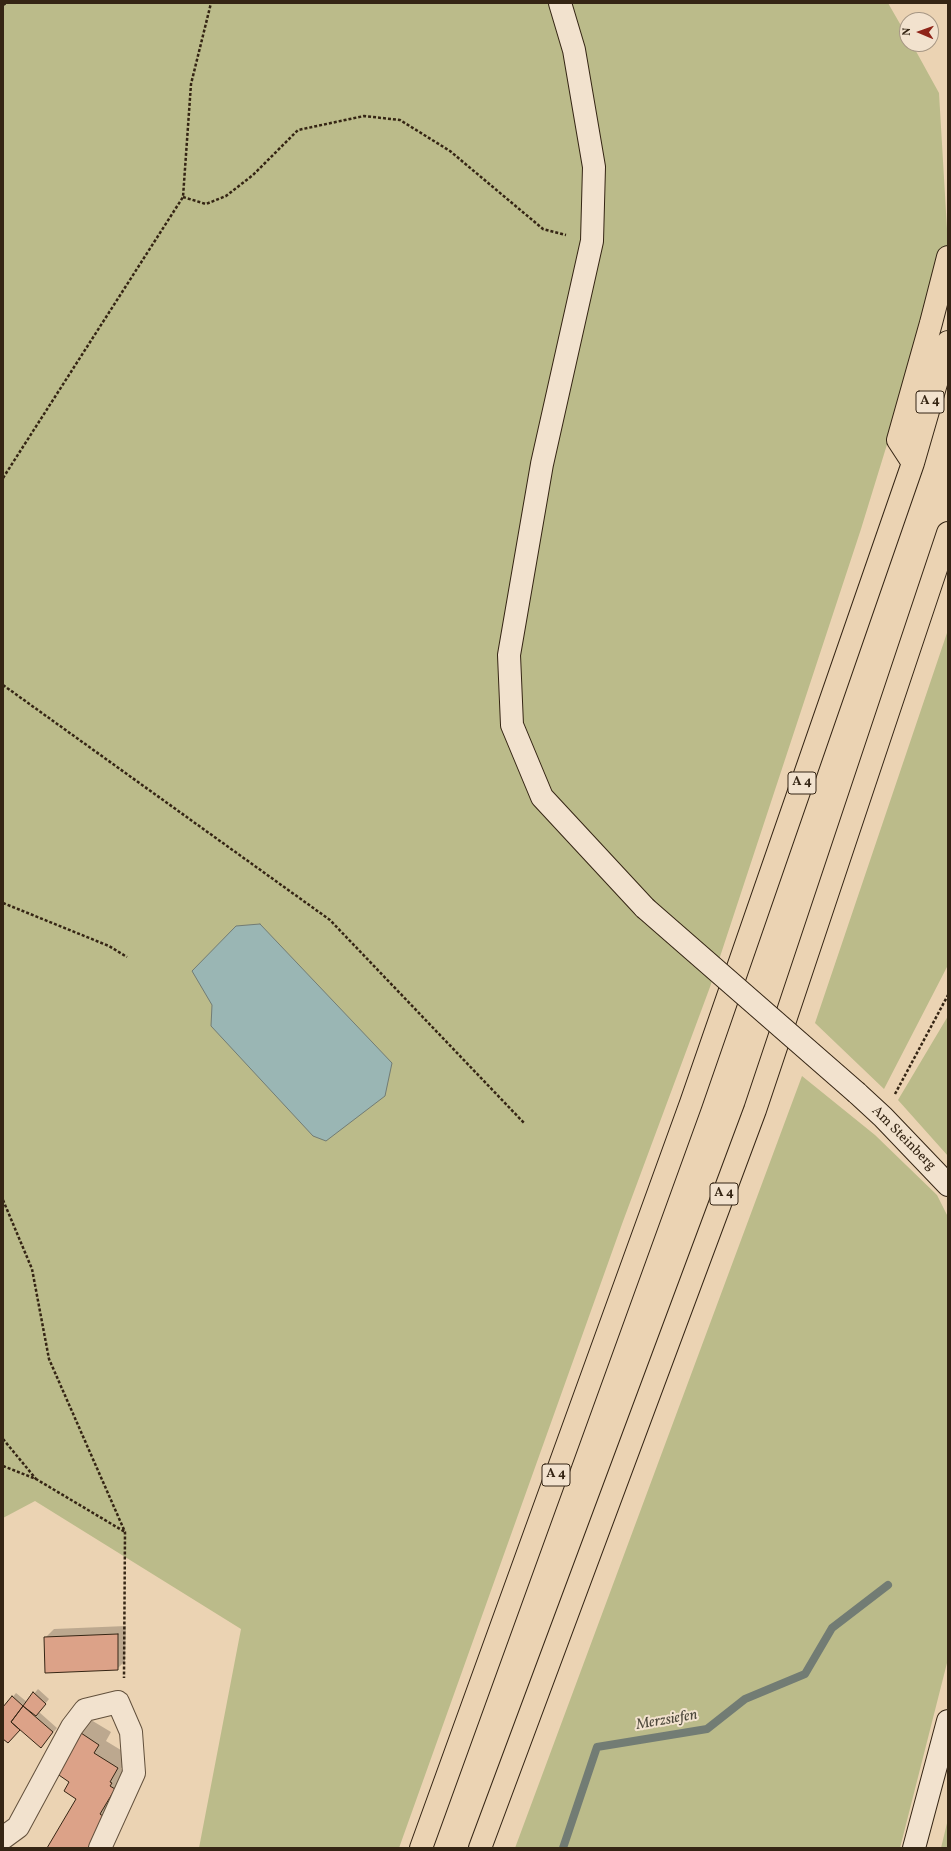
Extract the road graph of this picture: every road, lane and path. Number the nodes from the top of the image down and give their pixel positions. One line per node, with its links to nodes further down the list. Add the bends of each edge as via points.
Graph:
1 (6, 3): 4 (path)
2 (211, 3): 5 (path, via 191,84)
3 (560, 3): 6 (main road, Am Steinberg, via 574,50 594,167)
4 (3, 5)
5 (183, 196): 6 (path, via 206,204 226,196 253,175 298,130 364,116 400,120 450,151 543,229); 10 (path)
6 (592, 241): 16 (main road, Am Steinberg, bridge, via 542,464 508,655 512,725 542,797 645,908)
7 (948, 257): 9 (highway, via 898,440)
8 (948, 342): 9 (highway, A 4)
9 (913, 463): 28 (highway, A 4, via 691,1103)
10 (3, 478)
11 (948, 533): 29 (highway, A 4, via 756,1110)
12 (3, 685): 17 (path, via 330,920)
13 (3, 903): 14 (path, via 109,946)
14 (127, 957)
15 (948, 995): 16 (path)
16 (883, 1117): 18 (main road, Am Steinberg)
17 (525, 1124)
18 (948, 1185)
19 (3, 1200): 23 (path, via 32,1269 49,1359)
20 (3, 1439): 22 (path)
21 (3, 1466): 22 (path)
22 (36, 1479): 23 (path)
23 (125, 1532): 24 (path, via 124,1681)
24 (118, 1702): 26 (main road, via 85,1710 72,1727 18,1827); 27 (main road, via 131,1732 134,1773)
25 (948, 1721): 30 (main road)
26 (3, 1838)
27 (100, 1848)
28 (421, 1848)
29 (480, 1848)
30 (914, 1848)

